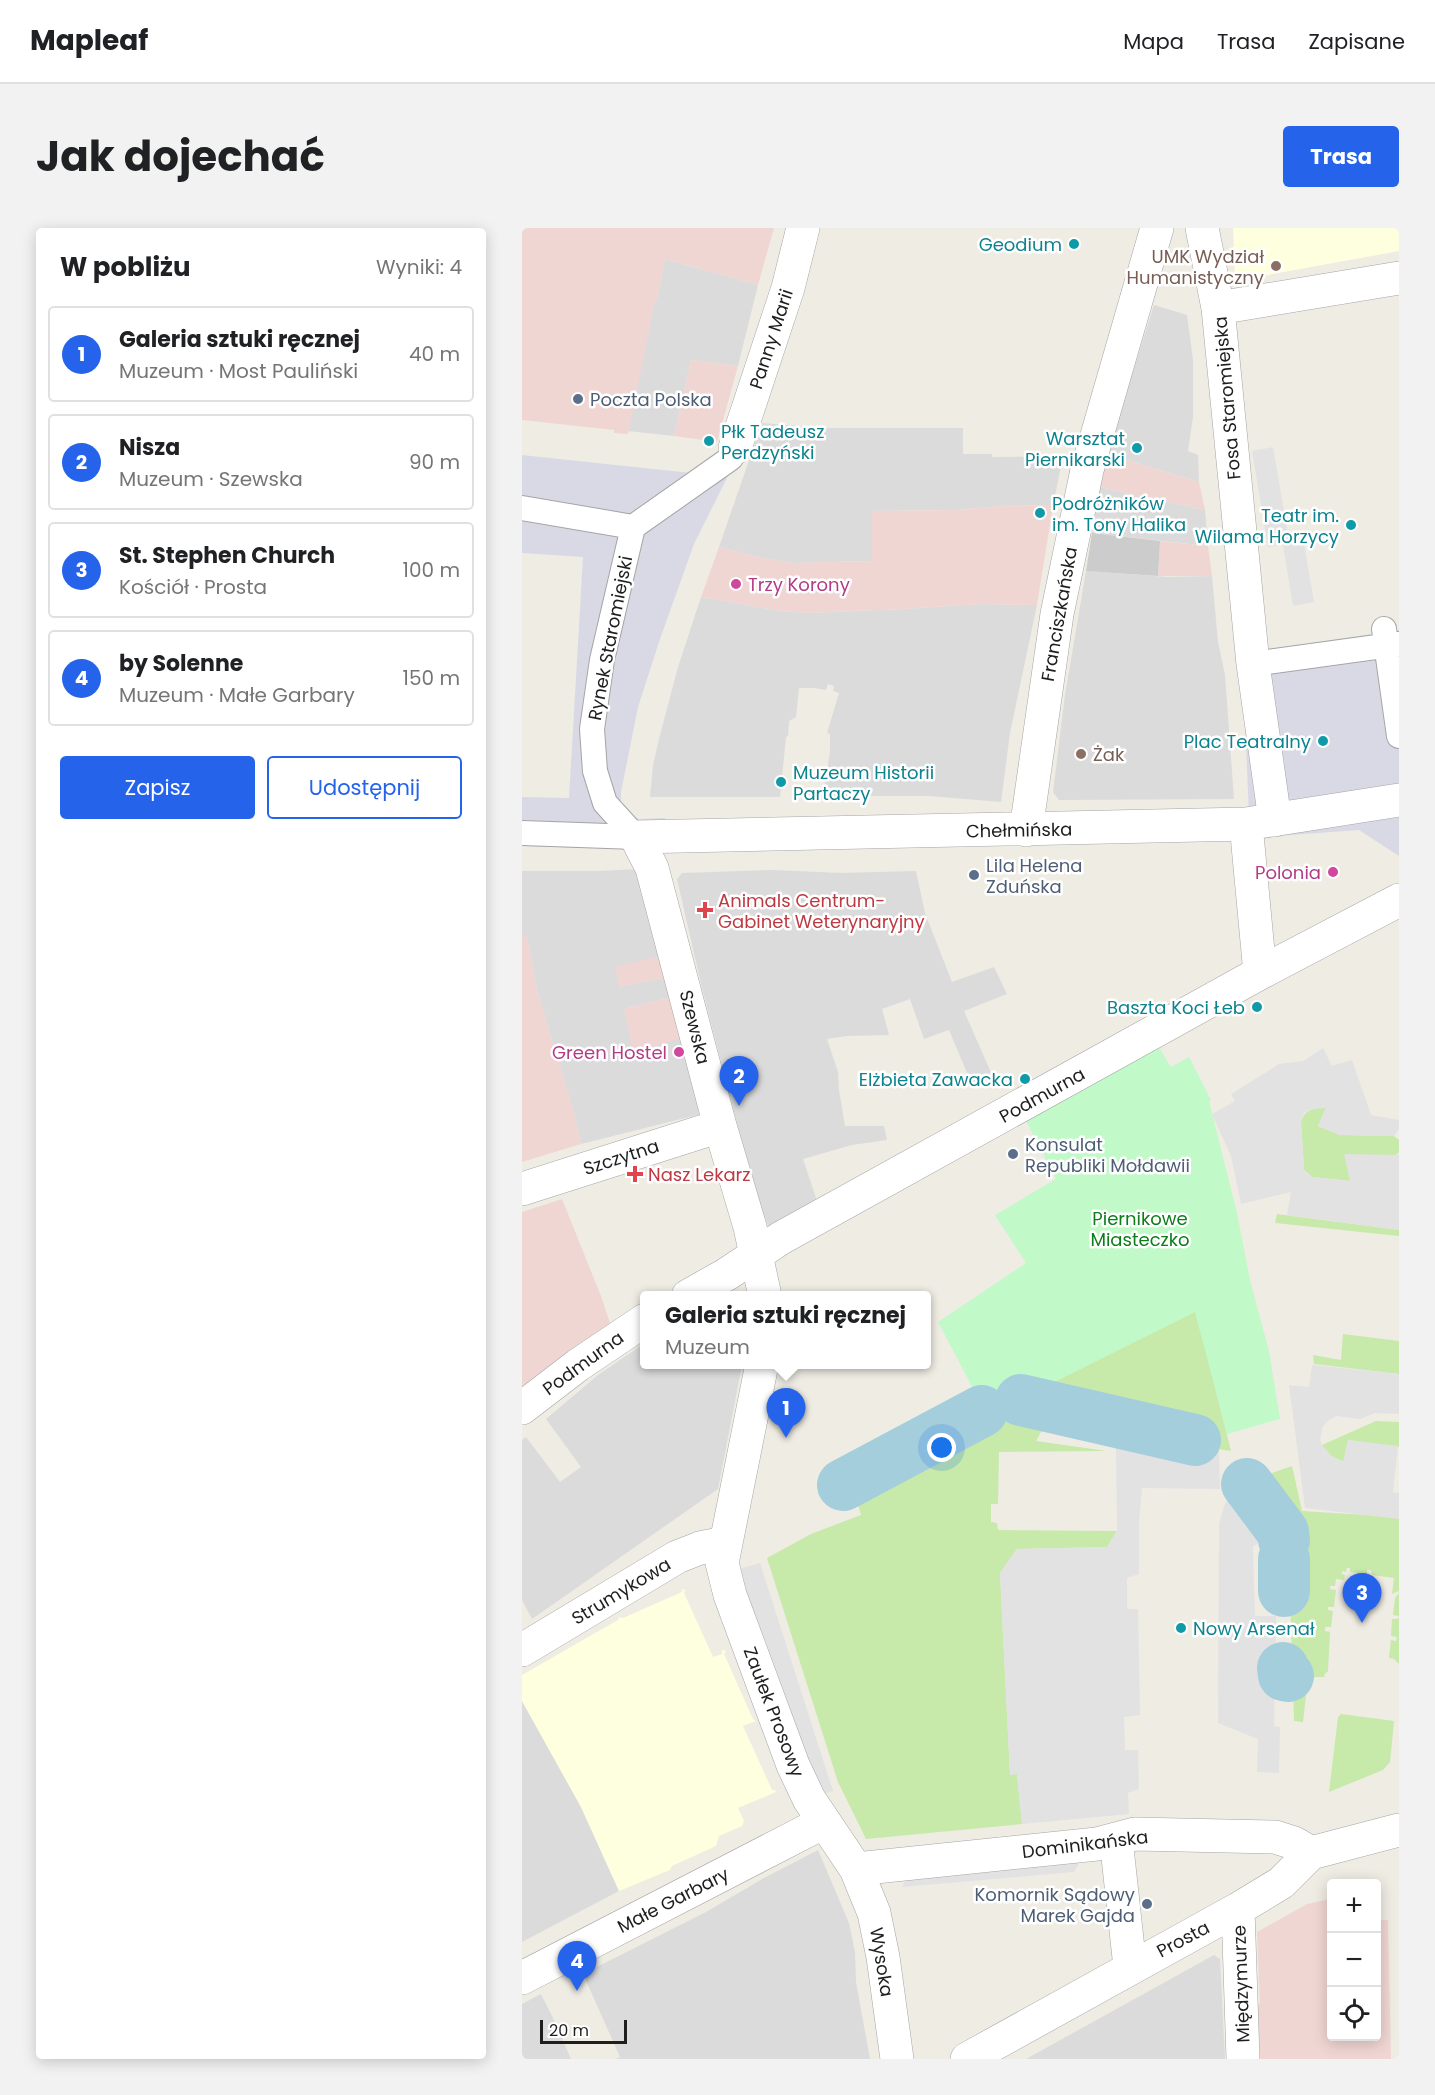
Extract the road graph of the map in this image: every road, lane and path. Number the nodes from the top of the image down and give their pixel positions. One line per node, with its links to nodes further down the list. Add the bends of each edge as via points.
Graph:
1 (803, 228): 6 (street, Panny Marii, via 788,288)
2 (1157, 228): 14 (street, Franciszkańska, via 1086,470 1057,614)
3 (1202, 228): 5 (street, Fosa Staromiejska)
4 (1399, 278): 5 (street)
5 (1218, 308): 10 (street, Fosa Staromiejska)
6 (735, 448): 8 (street, via 731,458)
7 (522, 508): 8 (street)
8 (633, 527): 16 (street, Rynek Staromiejski, via 602,660 592,729 595,771 605,803)
9 (1390, 640): 10 (street); 11 (street)
10 (1253, 664): 13 (street, Fosa Staromiejska)
11 (1399, 736)
12 (1399, 800): 13 (street, Chełmińska)
13 (1261, 822): 14 (street, Chełmińska); 18 (street, Fosa Staromiejska)
14 (1026, 830): 16 (street, Chełmińska)
15 (522, 833): 16 (street)
16 (636, 837): 19 (street, Szewska, via 652,868)
17 (1399, 900): 18 (street, Podmurna)
18 (1260, 973): 21 (street, Podmurna)
19 (720, 1126): 20 (street, Szczytna); 21 (street, Szewska)
20 (522, 1189)
21 (756, 1255): 22 (street, Podmurna); 23 (street, Szewska)
22 (697, 1291)
23 (764, 1291)
24 (640, 1323): 26 (street, Podmurna)
25 (761, 1369): 27 (street, Zaułek Prosowy)
26 (522, 1408)
27 (725, 1543): 28 (street, Strumykowa, via 677,1557); 29 (street, Zaułek Prosowy, via 722,1563 730,1595 794,1765)
28 (522, 1650)
29 (824, 1822): 33 (street, Zaułek Prosowy); 36 (street, Małe Garbary)
30 (1399, 1830): 32 (street, Prosta)
31 (1116, 1839): 32 (street, Dominikańska, via 1135,1834 1275,1837); 33 (street, Dominikańska); 35 (street)
32 (1311, 1853): 34 (street, Prosta, via 1281,1882)
33 (856, 1869): 37 (street, Wysoka, via 874,1913)
34 (1238, 1910): 35 (street, Prosta); 39 (street, Międzymurze)
35 (1130, 1967): 38 (street, Prosta)
36 (522, 1978)
37 (897, 2059)
38 (967, 2059)
39 (1243, 2059)

